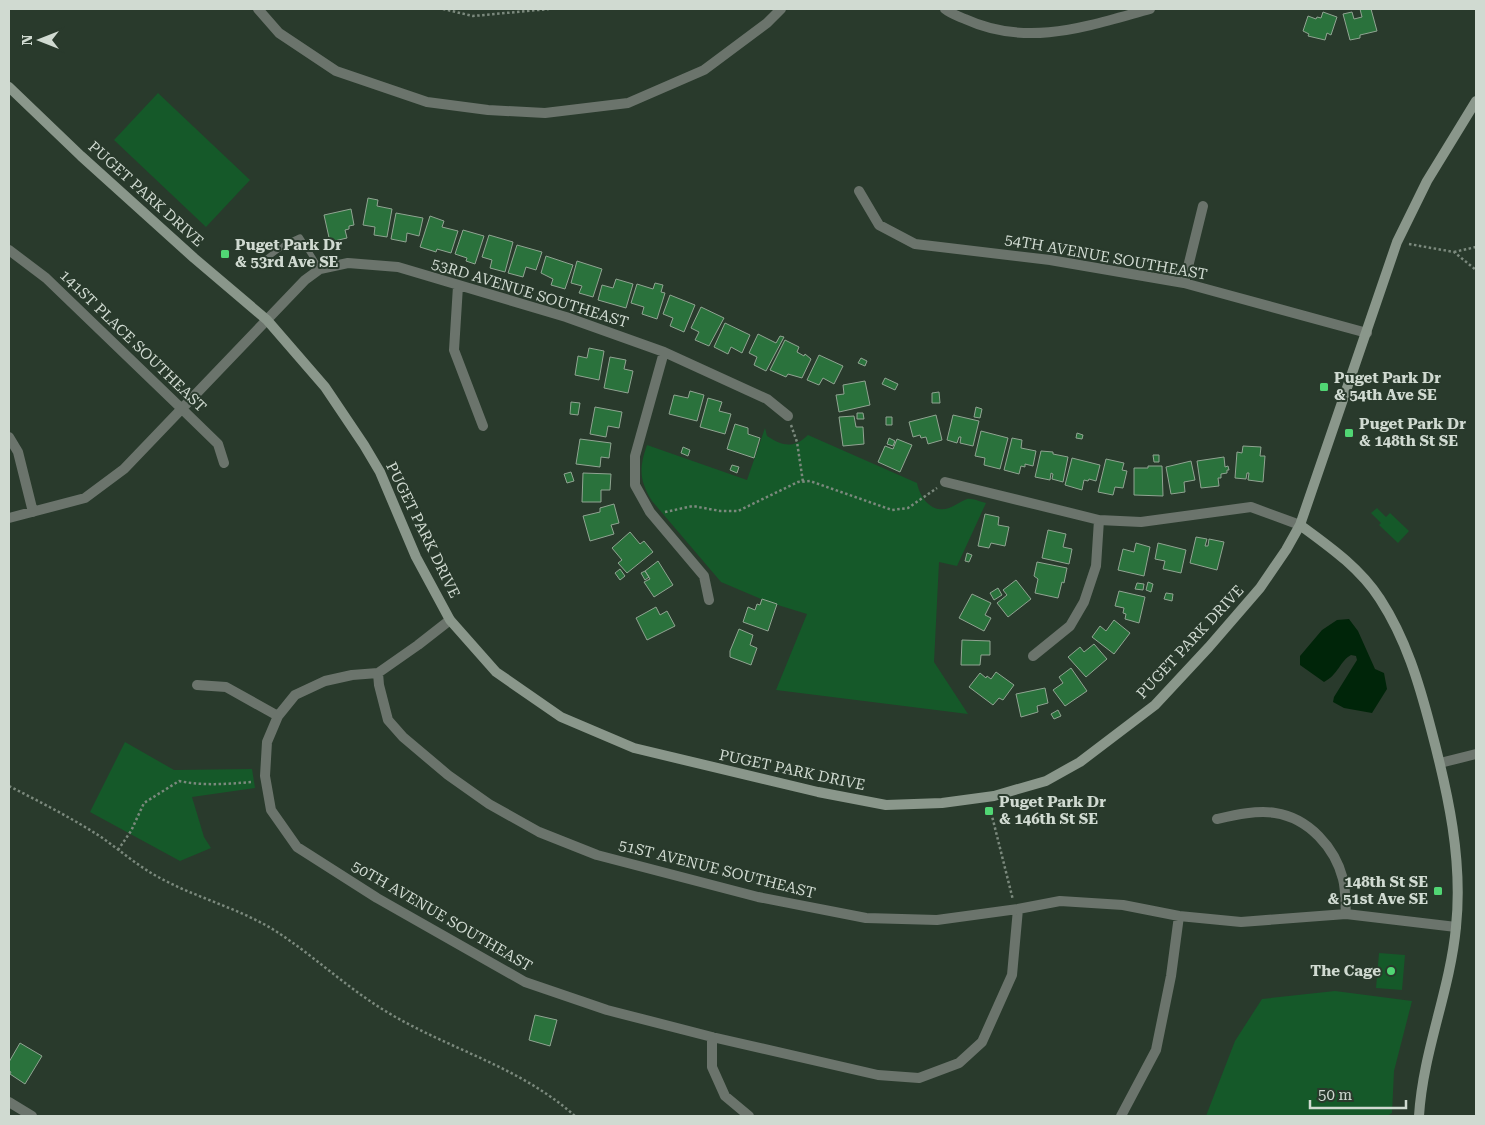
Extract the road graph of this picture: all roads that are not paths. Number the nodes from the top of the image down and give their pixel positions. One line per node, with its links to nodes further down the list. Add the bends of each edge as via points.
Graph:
1 (258, 9): 2 (street, via 279,32 336,71 428,102 545,113 628,103 704,70)
2 (781, 9)
3 (945, 9): 4 (street, via 982,27 1022,34 1070,31)
4 (1150, 9)
5 (9, 87): 14 (street, PUGET PARK DRIVE, via 172,239)
6 (1476, 101): 15 (street, PUGET PARK DRIVE, via 1427,181 1397,242)
7 (859, 192): 12 (street, 54TH AVENUE SOUTHEAST, via 879,225 915,244 1050,260)
8 (1204, 206): 12 (street)
9 (9, 250): 17 (street, 141ST PLACE SOUTHEAST, via 46,278)
10 (259, 264): 11 (lane, via 287,242 300,237)
11 (320, 269): 13 (street, 53RD AVENUE SOUTHEAST, via 348,263 398,267); 14 (street, 53RD AVENUE SOUTHEAST)
12 (1184, 283): 15 (street, 54TH AVENUE SOUTHEAST)
13 (458, 286): 16 (street, 53RD AVENUE SOUTHEAST, via 566,317); 19 (street, via 454,350)
14 (267, 320): 17 (street); 28 (street, PUGET PARK DRIVE, via 324,387 364,445 380,472 416,557)
15 (1367, 333): 26 (street, PUGET PARK DRIVE)
16 (664, 352): 18 (street, 53RD AVENUE SOUTHEAST, via 767,400); 27 (street, via 635,456 635,485 654,516 704,576)
17 (182, 409): 21 (street, 141ST PLACE SOUTHEAST, via 218,444); 23 (street, via 124,470 85,498)
18 (788, 416)
19 (483, 426)
20 (9, 437): 23 (street, via 18,452)
21 (224, 463)
22 (945, 482): 25 (street)
23 (33, 512): 24 (street)
24 (9, 518)
25 (1100, 520): 26 (street, via 1141,522 1251,508); 29 (street, via 1096,566 1084,602 1070,626)
26 (1300, 525): 28 (street, PUGET PARK DRIVE, via 1260,588 1155,705 1080,762 1046,781 988,797 942,803 886,805 634,748 561,717 496,672); 34 (street, via 1357,571 1379,597 1398,629 1410,656)
27 (709, 600)
28 (450, 620): 30 (street)
29 (1033, 656)
30 (378, 673): 32 (street, 50TH AVENUE SOUTHEAST, via 324,681 295,695); 36 (street, 51ST AVENUE SOUTHEAST, via 388,720 402,737 448,776 538,832 596,855 758,897 866,918 937,920)
31 (198, 684): 32 (street, via 226,687)
32 (278, 716): 40 (street, 50TH AVENUE SOUTHEAST, via 266,742 265,776 271,810 297,847 376,898 525,982 607,1010)
33 (1476, 754): 34 (street)
34 (1440, 763): 39 (street, via 1455,844)
35 (1217, 819): 37 (street, via 1275,813 1304,824 1331,849 1344,880)
36 (1017, 909): 38 (street, 51ST AVENUE SOUTHEAST, via 1060,901 1123,905); 40 (street, 50TH AVENUE SOUTHEAST, via 1012,975 982,1042 959,1063 919,1078 878,1075)
37 (1346, 914): 38 (street, 51ST AVENUE SOUTHEAST, via 1241,922); 39 (street, 51ST AVENUE SOUTHEAST)
38 (1179, 916): 44 (street, via 1156,1050)
39 (1456, 927): 45 (street, via 1448,977 1430,1043)
40 (712, 1037): 43 (street, via 712,1067 725,1096)
41 (9, 1102): 42 (street)
42 (32, 1116)
43 (748, 1116)
44 (1121, 1116)
45 (1419, 1116)

